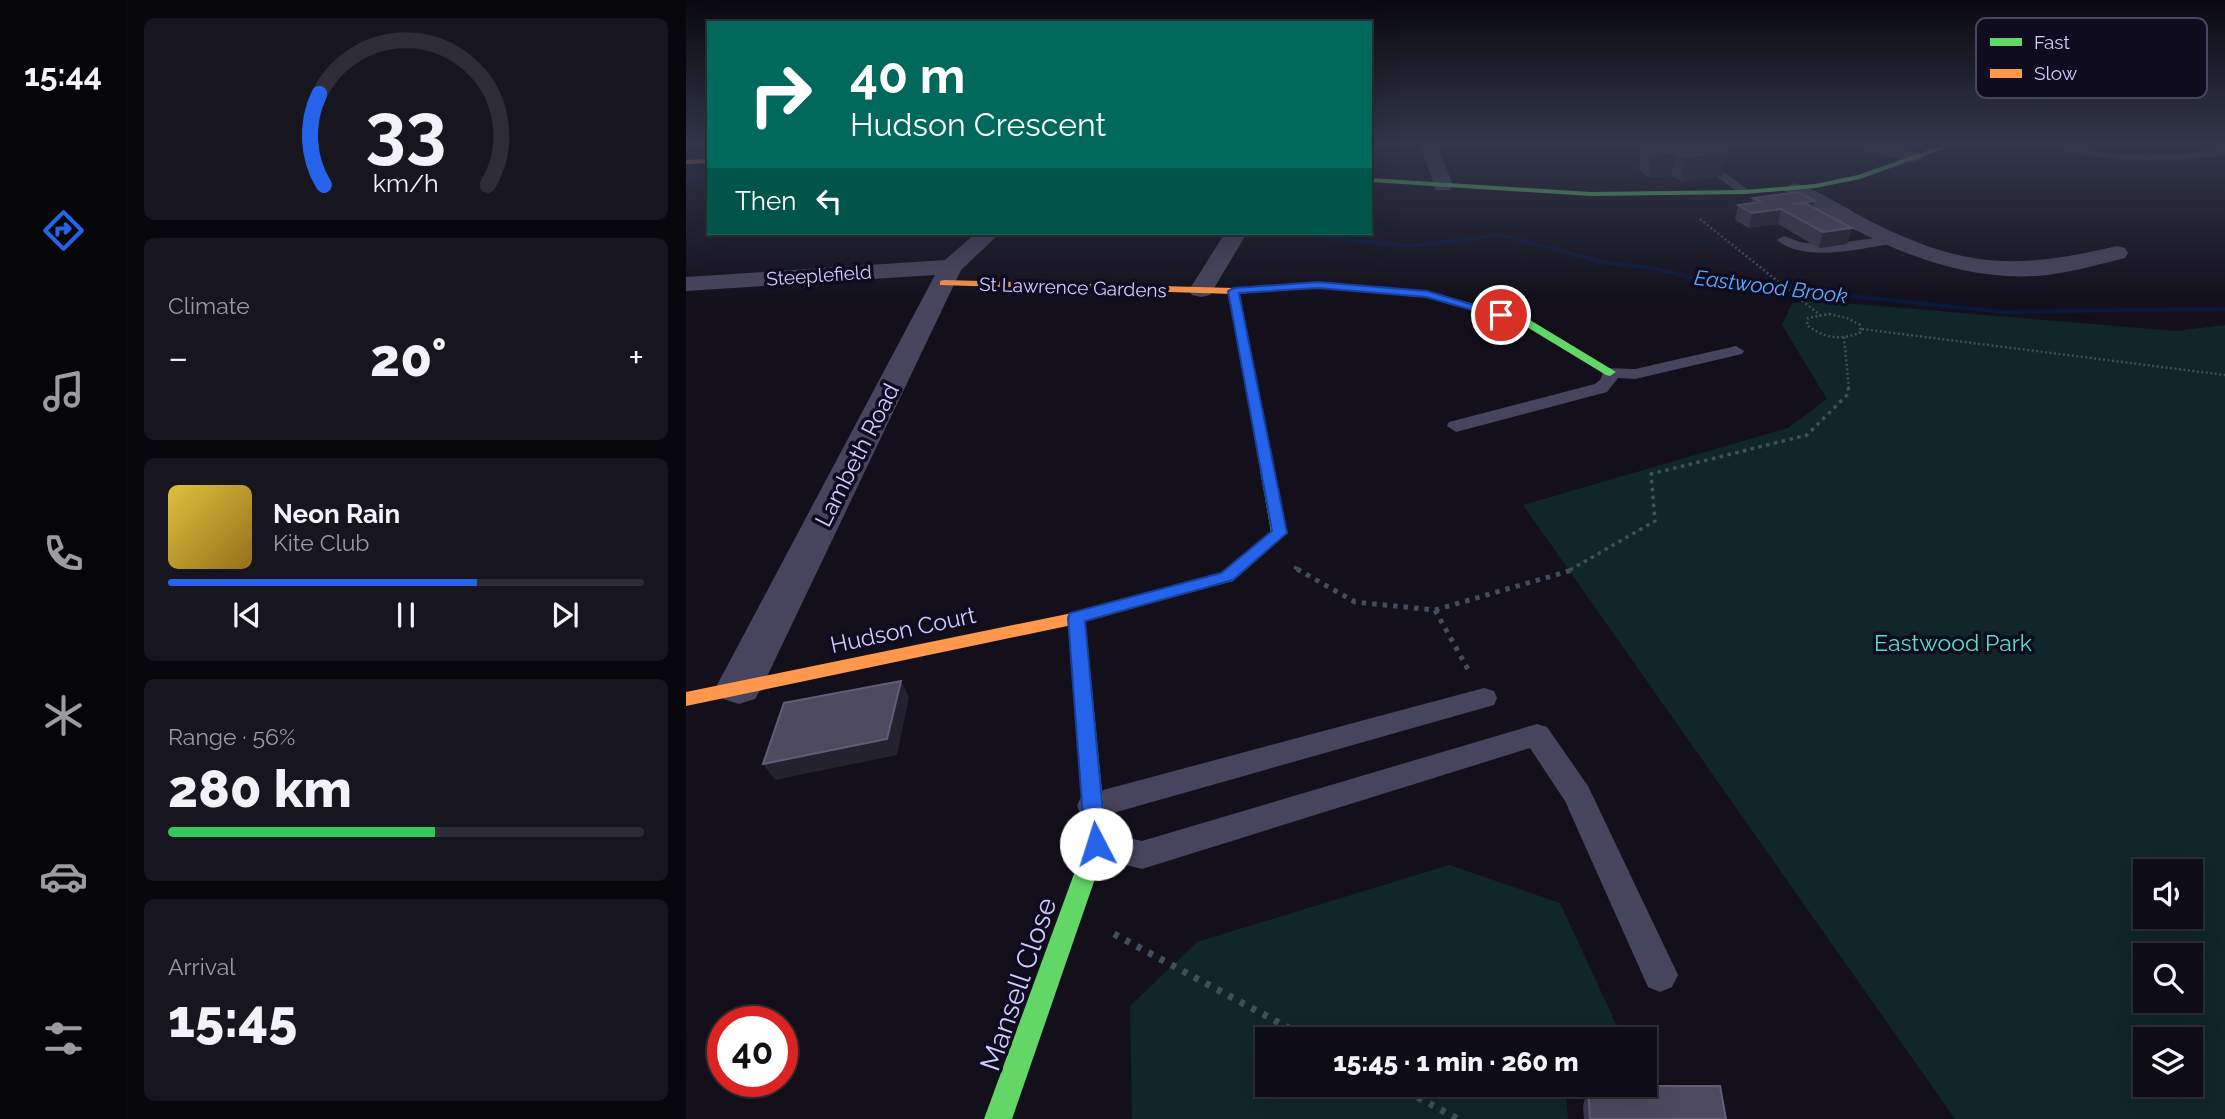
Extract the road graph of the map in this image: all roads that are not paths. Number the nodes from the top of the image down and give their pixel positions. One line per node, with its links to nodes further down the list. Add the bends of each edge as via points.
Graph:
1 (1809, 196): 5 (street)
2 (987, 235): 9 (street, Lambeth Road)
3 (1235, 235): 11 (street)
4 (1784, 240): 5 (lane, via 1813,250)
5 (1890, 240): 7 (street, via 1949,262 1997,269 2039,269)
6 (2086, 240): 7 (street)
7 (2117, 253): 8 (street)
8 (2139, 262)
9 (948, 275): 10 (street, Steeplefield); 11 (street, St Lawrence Gardens); 17 (street, Lambeth Road)
10 (686, 284)
11 (1201, 290): 12 (street, St Lawrence Gardens)
12 (1234, 291): 14 (street, St Lawrence Gardens, via 1318,285 1427,294 1526,322); 16 (street, Hudson Court, via 1279,533 1227,577)
13 (1737, 351): 14 (lane, via 1635,374)
14 (1610, 372): 15 (lane, via 1601,388)
15 (1456, 426)
16 (1076, 618): 17 (street, Hudson Court); 20 (street, Mansell Close)
17 (739, 687): 19 (street, Hudson Court)
18 (1484, 698): 20 (lane)
19 (686, 699)
20 (1092, 806): 21 (street, Mansell Close)
21 (1096, 844): 22 (lane, via 1142,855 1537,735 1577,795); 23 (street, Mansell Close)
22 (1660, 975)
23 (998, 1119)

